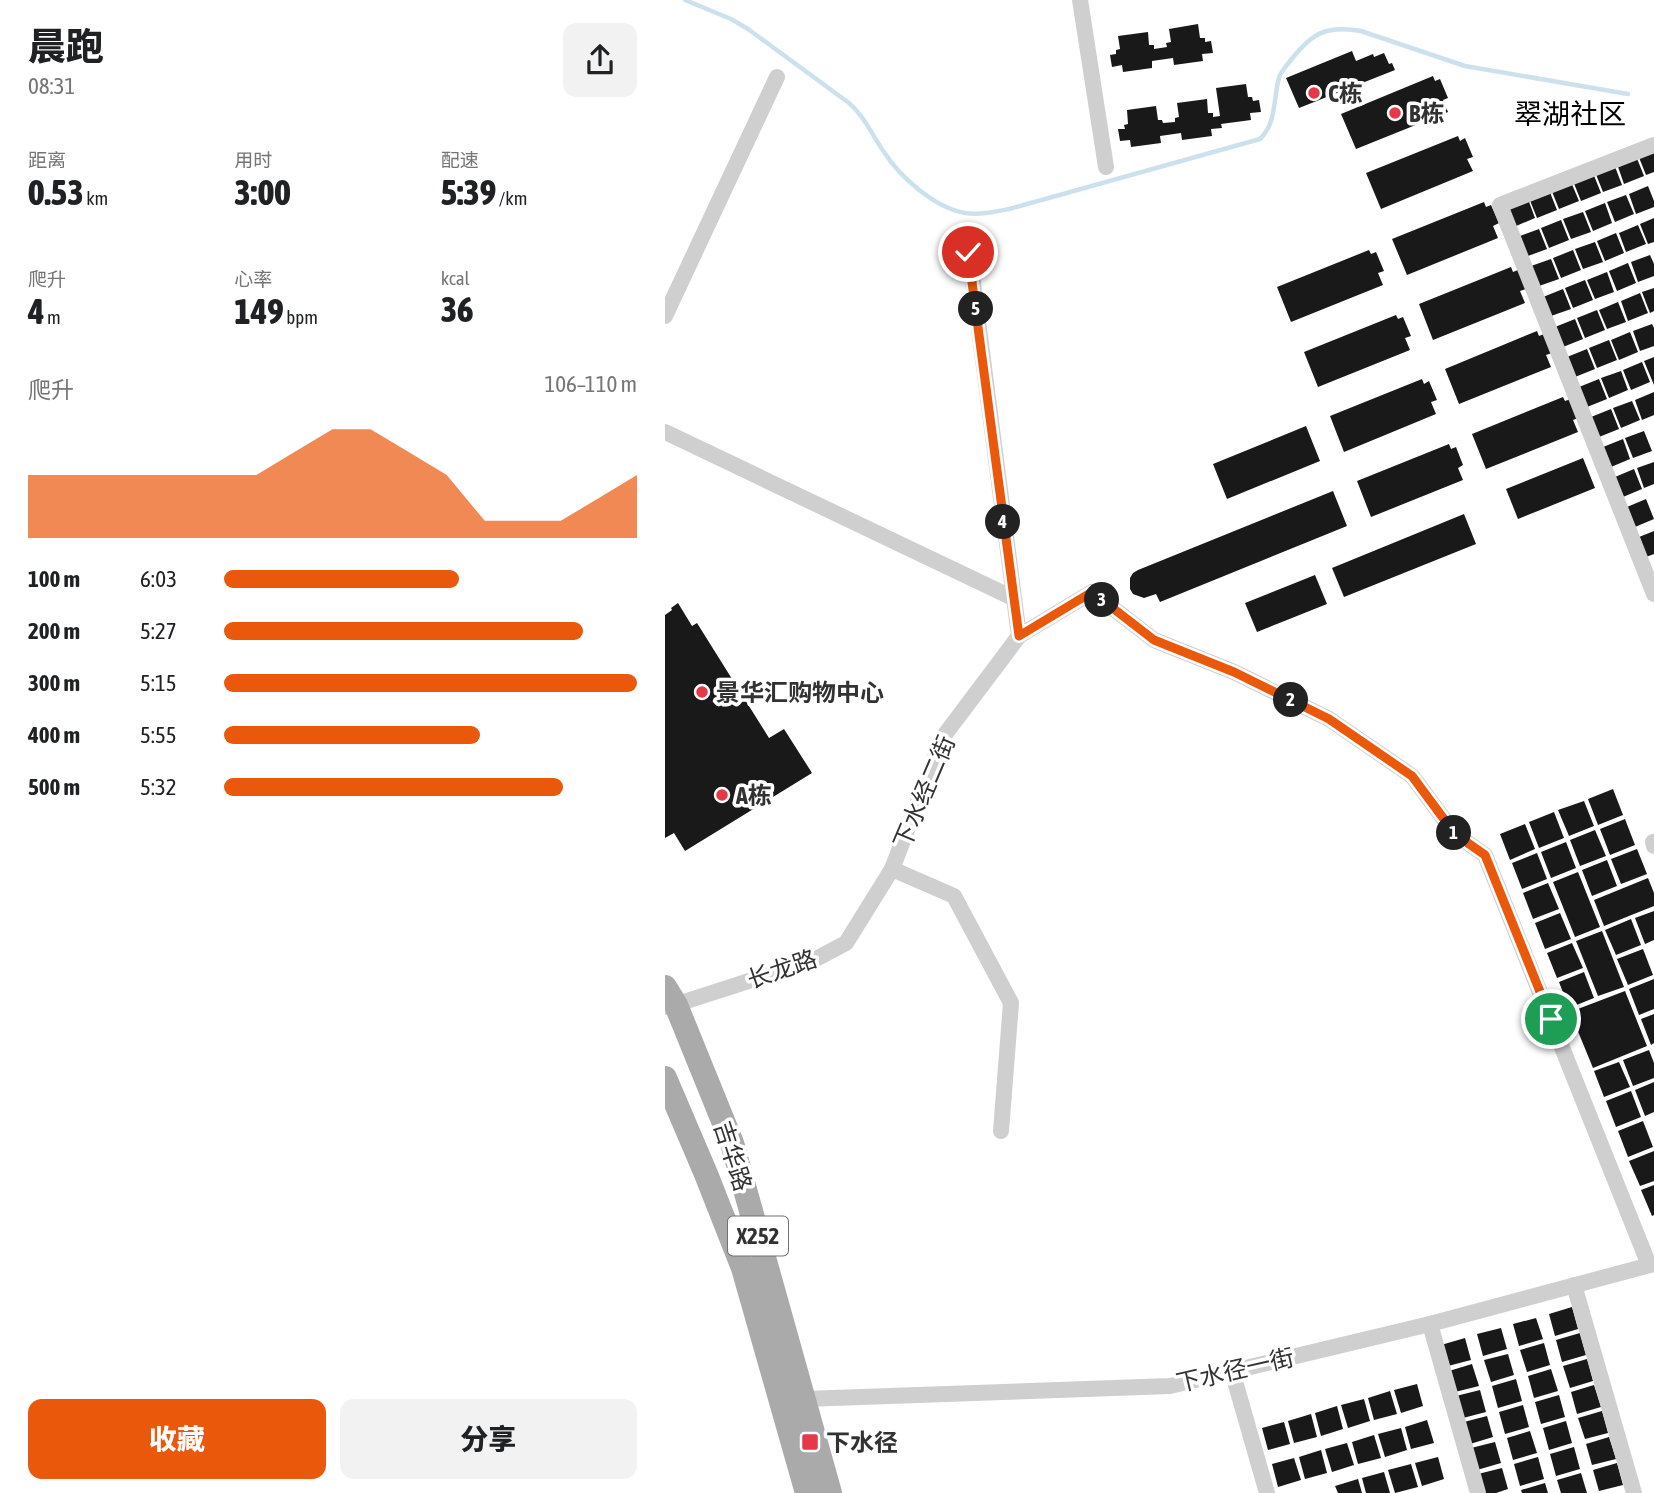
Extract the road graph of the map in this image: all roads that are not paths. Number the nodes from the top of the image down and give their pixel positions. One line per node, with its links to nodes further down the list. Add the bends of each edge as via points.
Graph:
1 (1080, 0): 4 (street)
2 (777, 77): 6 (street)
3 (1654, 145): 8 (street, via 1500,205)
4 (1106, 167)
5 (968, 252): 9 (street)
6 (665, 316)
7 (665, 432): 9 (street)
8 (1654, 594)
9 (1013, 598): 10 (street)
10 (1019, 636): 11 (street, 下水经二街, via 943,737); 16 (street, 下水经二街, via 1092,592 1154,640 1234,672 1329,719 1412,776 1455,834 1485,855)
11 (892, 870): 12 (street, 下水经二街); 15 (street, via 954,895 1011,1003)
12 (874, 898): 13 (street, 长龙路, via 846,943 814,960)
13 (669, 1000): 20 (main road, 吉华路 / X252, via 732,1143)
14 (665, 1079): 21 (main road, 吉华路 / X252, via 743,1269)
15 (1001, 1132)
16 (1651, 1265): 17 (street, 下水径一街)
17 (1574, 1285): 18 (street, 下水径一街); 25 (street)
18 (1430, 1324): 19 (street, 下水径一街); 24 (street)
19 (1232, 1371): 20 (street, 下水径一街, via 1170,1386); 23 (street)
20 (804, 1399): 22 (main road, 吉华路 / X252)
21 (807, 1493)
22 (830, 1493)
23 (1267, 1493)
24 (1478, 1493)
25 (1634, 1493)

